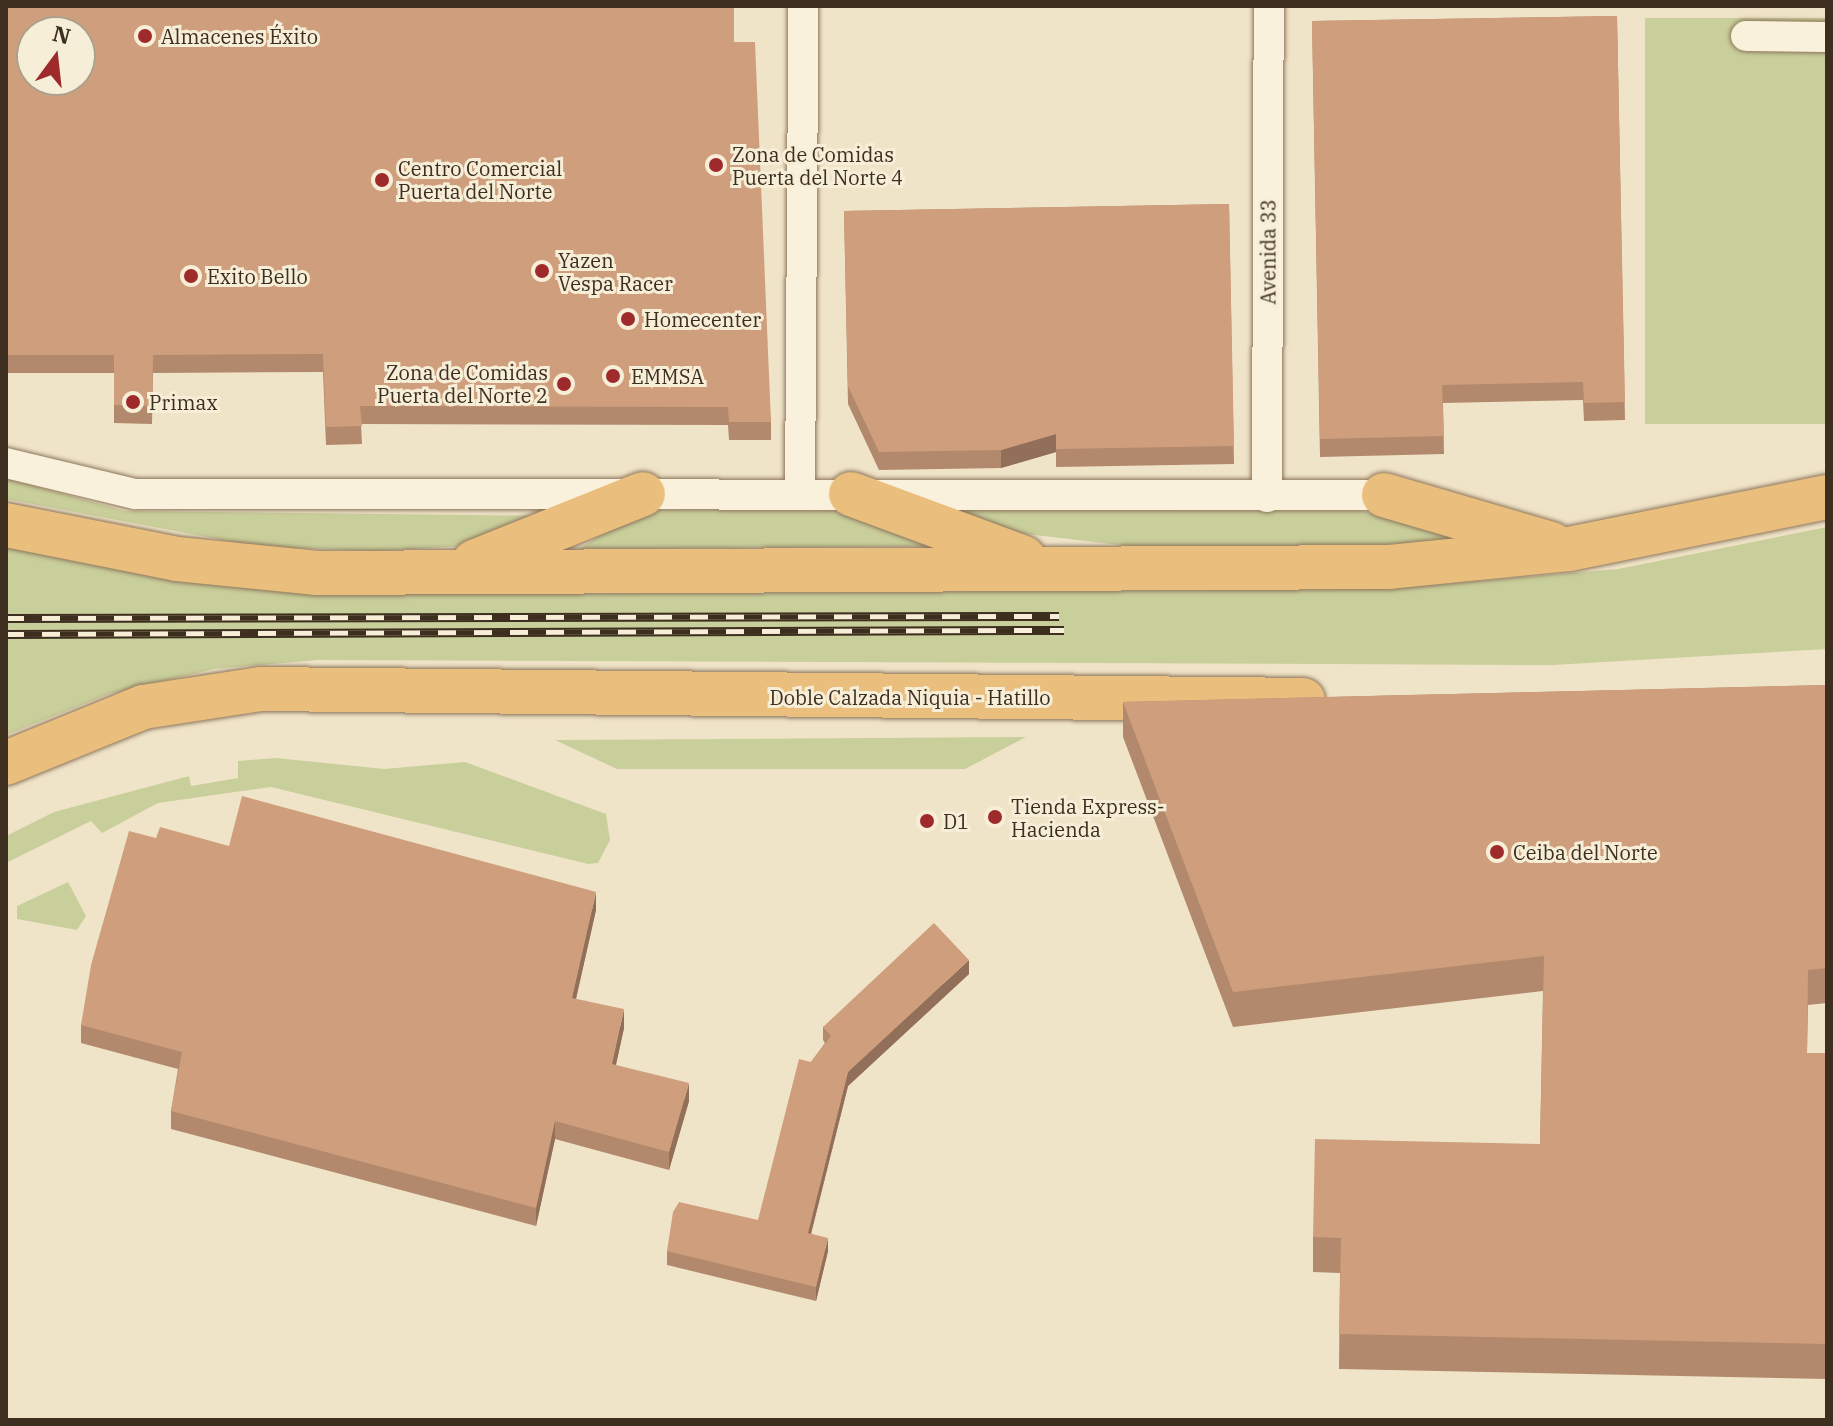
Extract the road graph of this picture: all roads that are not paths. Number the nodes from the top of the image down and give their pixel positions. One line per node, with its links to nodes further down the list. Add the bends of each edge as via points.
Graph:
1 (803, 6): 7 (street)
2 (1269, 6): 10 (street, Avenida 33)
3 (1746, 36): 4 (street)
4 (1827, 37)
5 (6, 463): 6 (street, via 135,494)
6 (643, 494): 7 (street); 15 (highway)
7 (800, 494): 8 (street)
8 (851, 494): 10 (street); 14 (highway)
9 (1384, 495): 10 (street); 13 (highway)
10 (1267, 497)
11 (1827, 497): 13 (highway)
12 (6, 525): 15 (highway, via 251,569)
13 (1569, 549): 14 (highway, via 1389,567)
14 (1048, 567): 15 (highway)
15 (449, 572)
16 (1345, 701): 17 (highway, Doble Calzada Niquia - Hatillo, via 261,689 143,707)
17 (6, 763)

